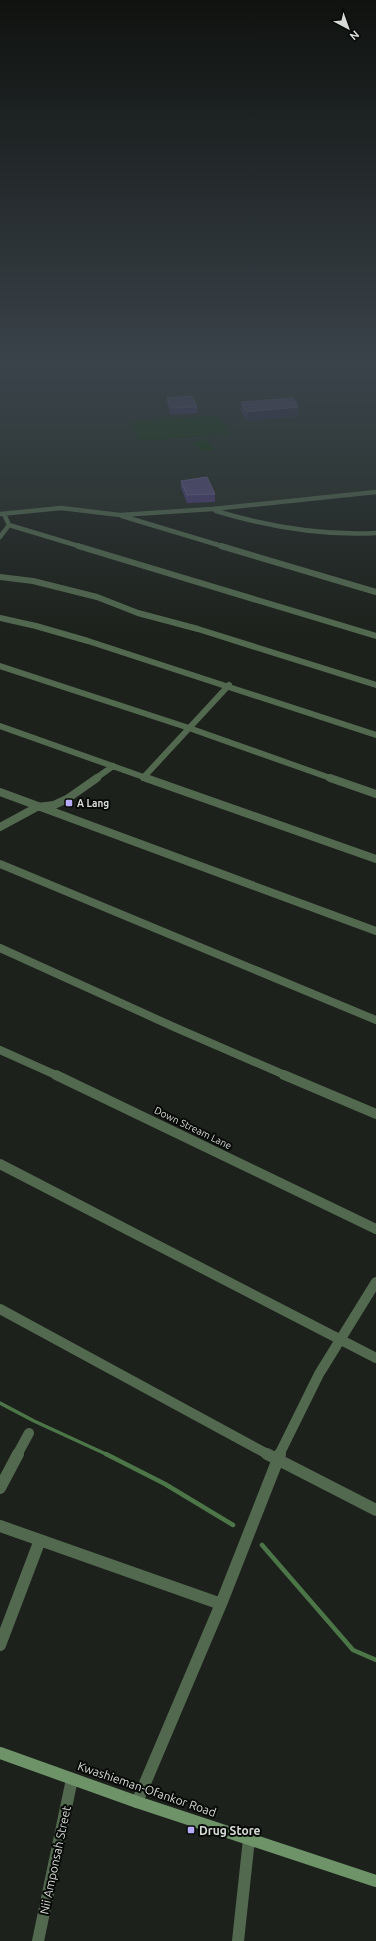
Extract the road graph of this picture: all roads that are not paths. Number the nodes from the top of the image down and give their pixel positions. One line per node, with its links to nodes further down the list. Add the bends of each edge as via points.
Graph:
1 (376, 492): 2 (street)
2 (212, 509): 4 (street); 6 (street, via 297,532 344,536)
3 (2, 514): 4 (street, via 62,508); 5 (street)
4 (120, 515): 9 (street)
5 (9, 525): 7 (street); 11 (street)
6 (376, 533)
7 (0, 537)
8 (0, 577): 14 (street, via 54,585 97,597 138,613 198,629)
9 (376, 592)
10 (0, 618): 13 (street, via 45,628)
11 (376, 636)
12 (0, 666): 16 (street)
13 (229, 685): 16 (street); 17 (street)
14 (376, 685)
15 (0, 726): 18 (street)
16 (190, 728): 19 (street); 21 (street)
17 (376, 735)
18 (113, 766): 19 (street); 22 (street, via 67,799 54,805)
19 (143, 778): 24 (street)
20 (0, 792): 22 (street)
21 (376, 794)
22 (37, 807): 23 (street); 26 (street)
23 (0, 827)
24 (376, 859)
25 (0, 864): 28 (street)
26 (376, 931)
27 (0, 948): 30 (street)
28 (376, 1020)
29 (0, 1050): 32 (street, Down Stream Lane, via 76,1083)
30 (376, 1114)
31 (0, 1164): 35 (street)
32 (376, 1229)
33 (376, 1282): 35 (street)
34 (0, 1308): 38 (street)
35 (340, 1340): 36 (street); 38 (street, via 299,1413)
36 (376, 1358)
37 (29, 1433): 39 (street)
38 (277, 1460): 40 (street); 43 (street)
39 (0, 1488)
40 (376, 1510)
41 (0, 1526): 42 (street)
42 (40, 1540): 43 (street); 44 (street)
43 (221, 1604): 47 (street)
44 (0, 1645)
45 (0, 1753): 46 (main road, Kwashieman-Ofankor Road)
46 (72, 1779): 47 (main road, Kwashieman-Ofankor Road); 50 (street, Nii Amponsah Street)
47 (137, 1802): 48 (main road, Kwashieman-Ofankor Road)
48 (249, 1839): 49 (main road, Kwashieman-Ofankor Road); 51 (street)
49 (376, 1881)
50 (38, 1941)
51 (238, 1941)

